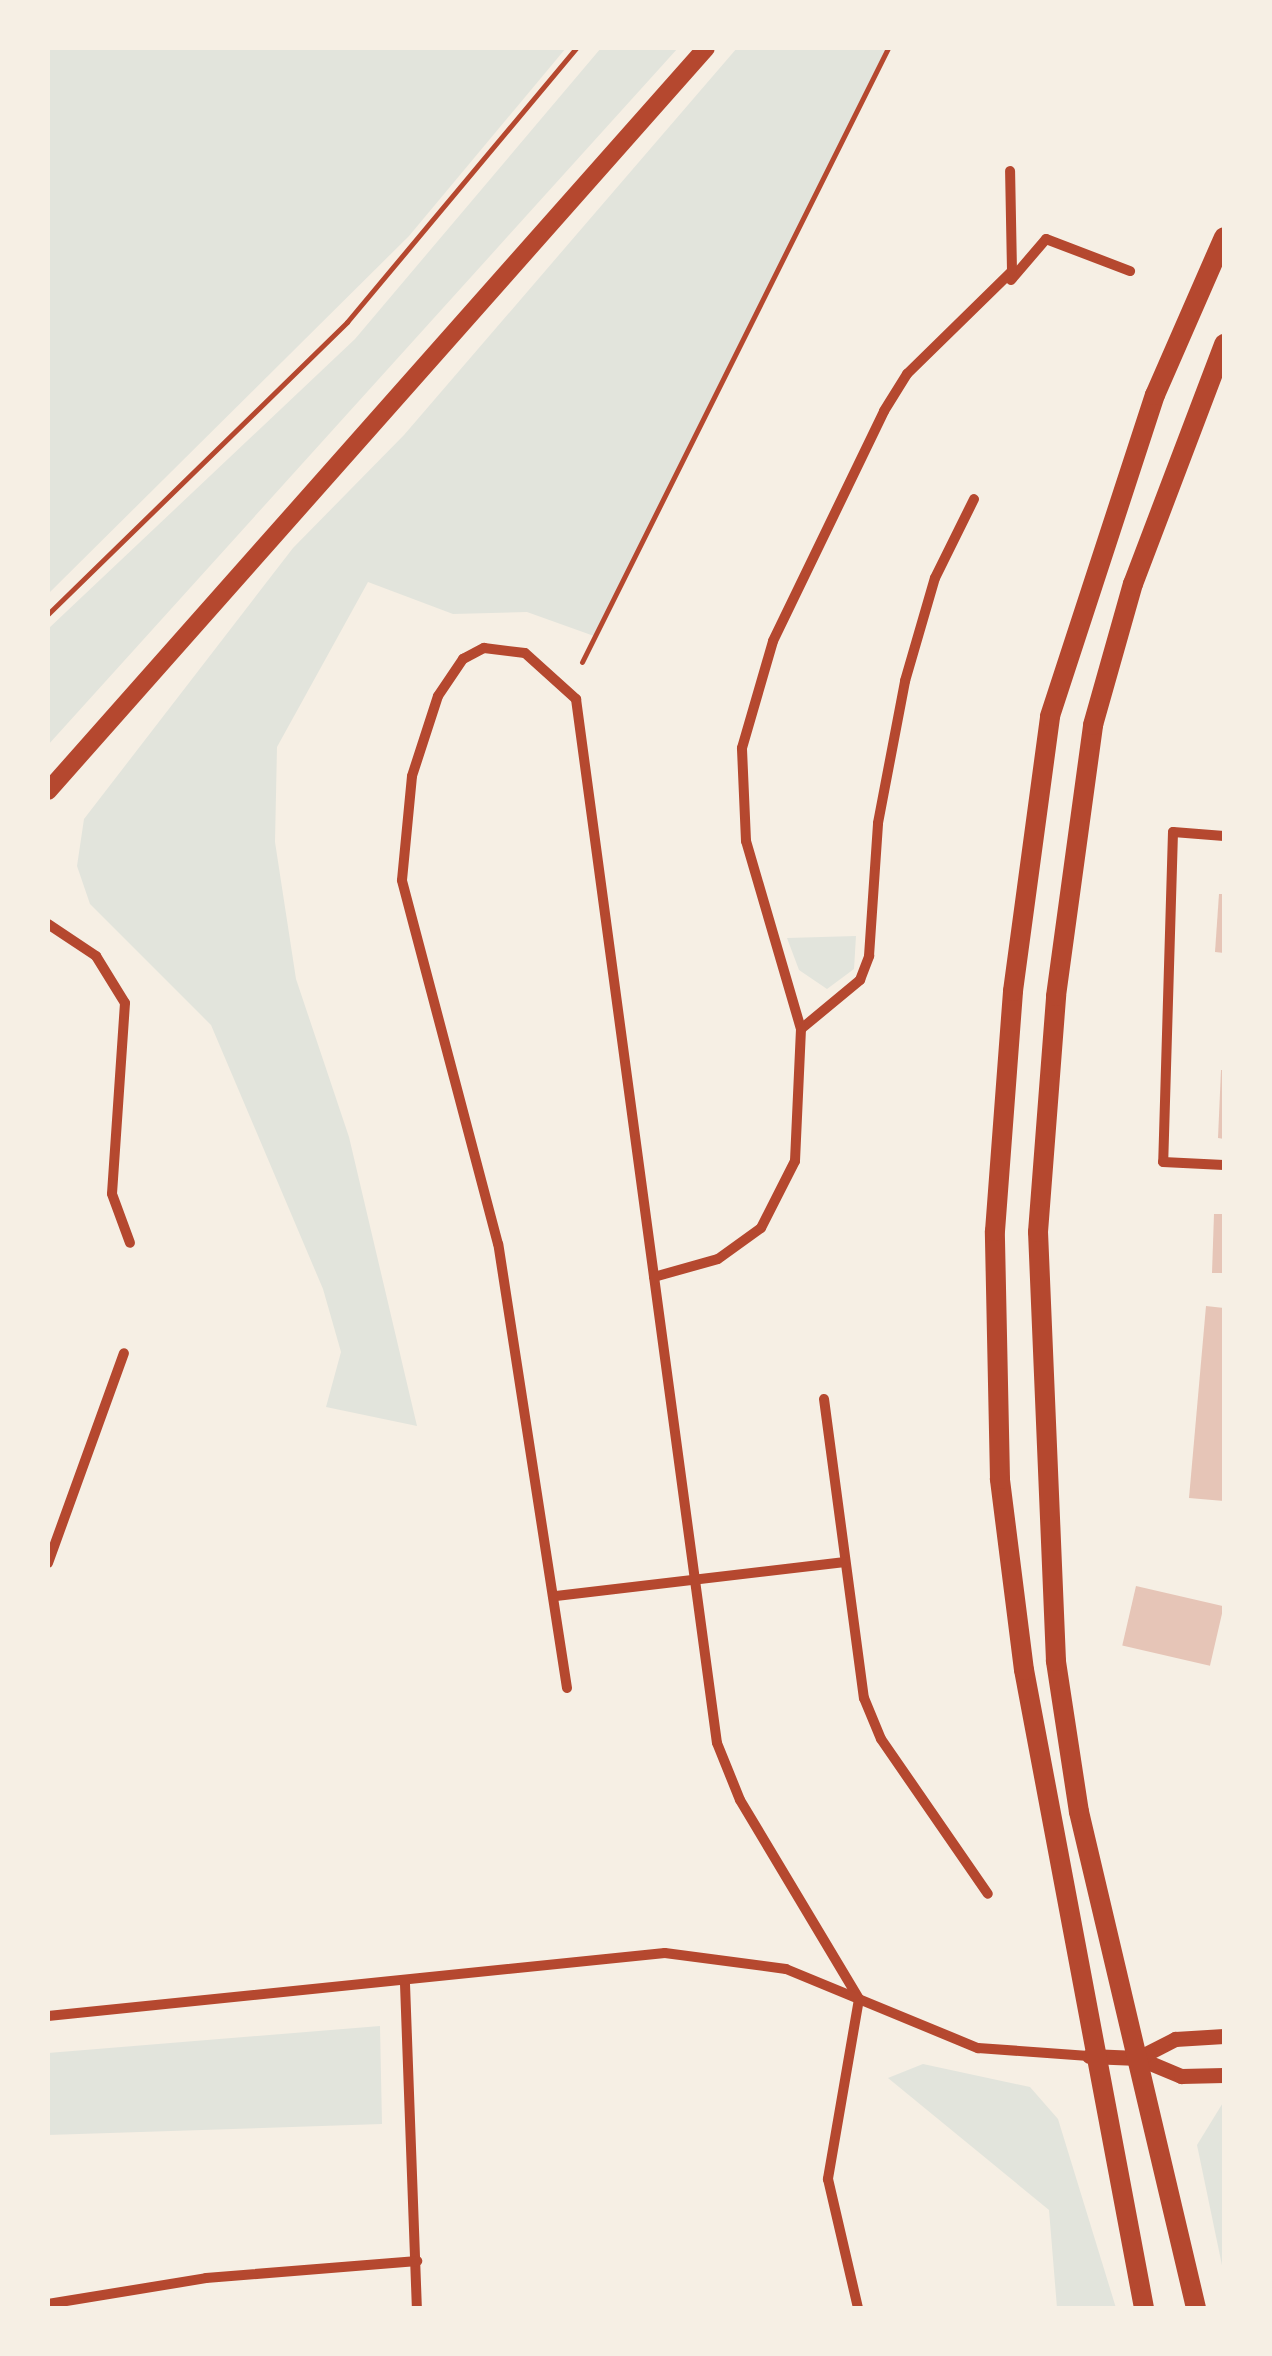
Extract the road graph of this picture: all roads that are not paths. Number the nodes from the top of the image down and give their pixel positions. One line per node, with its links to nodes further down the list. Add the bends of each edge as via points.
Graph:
1 (706, 48): 8 (main road)
2 (1010, 171): 5 (street, via 1017,218)
3 (1224, 237): 27 (main road, via 1155,394 1050,716 1013,991 996,1212 1000,1479)
4 (1130, 272): 5 (street, via 1046,239)
5 (1002, 289): 11 (street, via 928,351 884,411 774,641 742,748 746,841)
6 (1224, 344): 28 (main road, via 1133,584 1093,725 1056,996 1038,1232 1056,1661 1079,1812)
7 (974, 498): 11 (street, via 935,578 905,681 878,823 870,956 860,980)
8 (48, 791)
9 (1224, 836): 12 (street, via 1173,832 1163,1162)
10 (48, 924): 13 (street, via 96,956 125,1002 112,1194)
11 (802, 1029): 14 (street, via 795,1161 783,1194 761,1228 718,1259)
12 (1224, 1165)
13 (130, 1243)
14 (654, 1277): 19 (street); 20 (street, via 576,699 524,653 484,648 463,660 438,696 412,776 402,880 498,1244)
15 (124, 1353): 18 (street)
16 (824, 1399): 17 (street)
17 (845, 1562): 19 (street); 22 (street, via 864,1698 881,1739)
18 (48, 1563)
19 (689, 1580): 20 (street); 24 (street, via 728,1776)
20 (556, 1596): 21 (street)
21 (567, 1688)
22 (988, 1894)
23 (405, 1984): 24 (street, via 665,1954 786,1969); 25 (street); 30 (street)
24 (859, 1999): 27 (street, via 978,2048); 33 (street, via 828,2179)
25 (48, 2016)
26 (1224, 2036): 28 (street, via 1175,2039)
27 (1089, 2056): 28 (street); 34 (main road)
28 (1138, 2058): 29 (street, via 1181,2076); 35 (main road)
29 (1224, 2074)
30 (418, 2261): 31 (street, via 206,2278); 32 (street)
31 (48, 2304)
32 (417, 2308)
33 (858, 2308)
34 (1144, 2308)
35 (1196, 2308)

